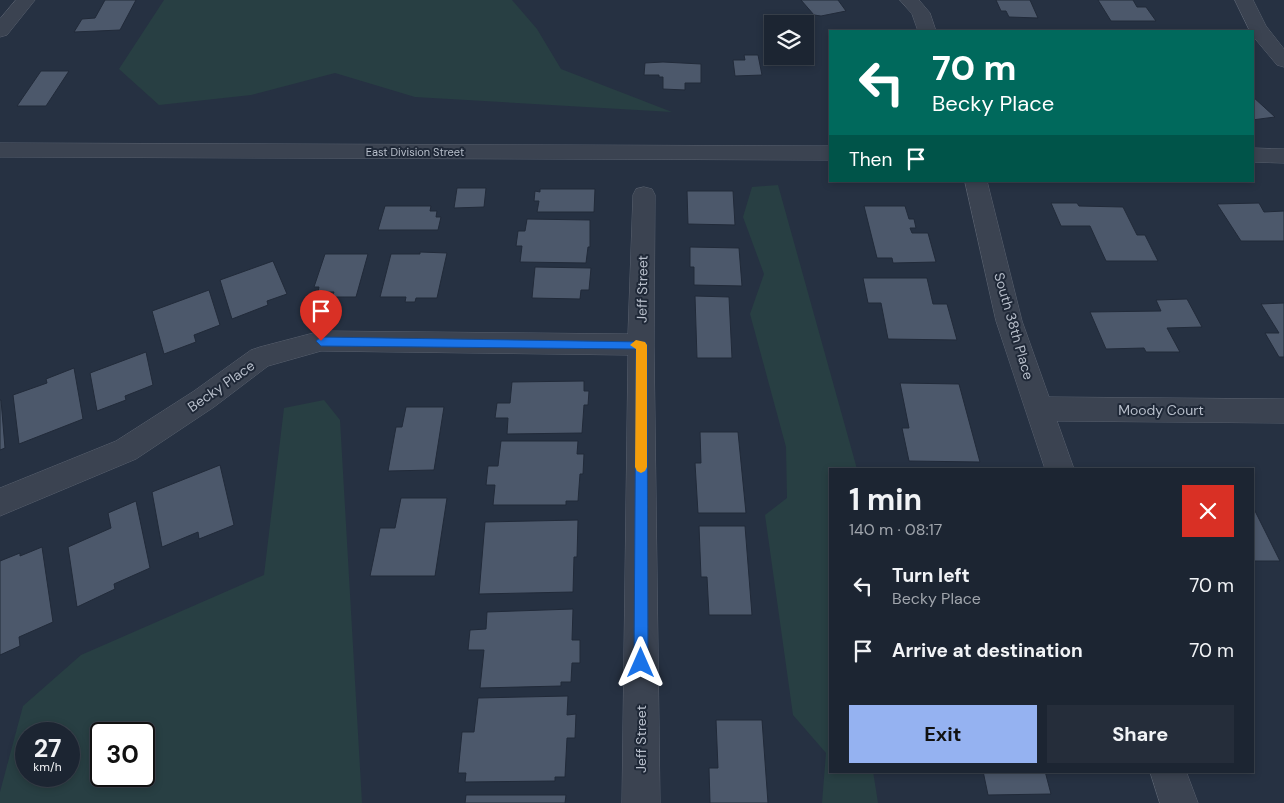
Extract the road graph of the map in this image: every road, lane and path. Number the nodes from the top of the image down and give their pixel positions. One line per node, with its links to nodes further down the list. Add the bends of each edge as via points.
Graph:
1 (26, 0): 4 (street)
2 (909, 0): 5 (street, via 921,13)
3 (1244, 0): 6 (street, via 1257,28)
4 (0, 30)
5 (927, 30)
6 (1284, 61)
7 (0, 150): 8 (street, East Division Street)
8 (829, 153)
9 (1254, 156): 10 (street)
10 (1284, 156)
11 (976, 182): 14 (street, South 38th Place, via 1009,321)
12 (644, 195): 13 (street, Jeff Street)
13 (641, 345): 17 (street, Becky Place, via 321,341 260,358 126,450); 19 (street, Jeff Street)
14 (1038, 409): 15 (street, Moody Court); 16 (street, South 38th Place)
15 (1284, 411)
16 (1060, 468)
17 (0, 502)
18 (1169, 773): 20 (street)
19 (641, 803)
20 (1179, 803)

